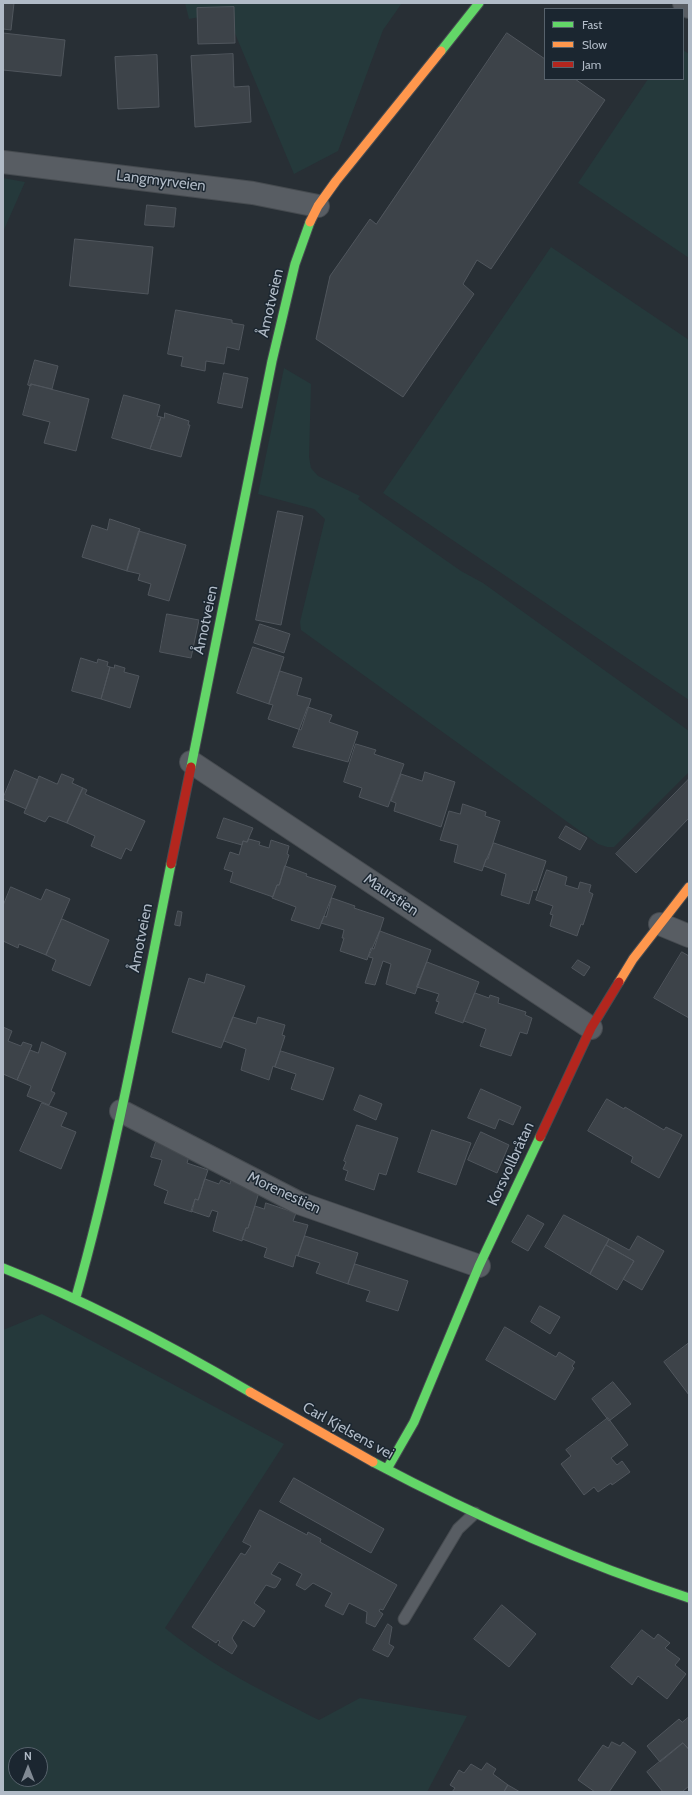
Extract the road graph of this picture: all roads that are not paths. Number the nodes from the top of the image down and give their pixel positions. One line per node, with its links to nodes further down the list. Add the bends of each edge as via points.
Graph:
1 (479, 3): 5 (street, Åmotveien)
2 (684, 3): 3 (street)
3 (689, 7)
4 (3, 162): 5 (street, Langmyrveien, via 253,193)
5 (318, 206): 6 (street, Åmotveien, via 295,264 283,311)
6 (191, 762): 10 (street, Maurstien); 11 (street, Åmotveien)
7 (689, 887): 8 (street, Korsvollbråtan)
8 (660, 924): 9 (street); 10 (street, Korsvollbråtan, via 617,982)
9 (689, 936)
10 (590, 1028): 12 (street, Korsvollbråtan)
11 (120, 1111): 12 (street, Morenestien, via 299,1203); 14 (street, Åmotveien)
12 (479, 1266): 15 (street, Korsvollbråtan, via 414,1422)
13 (3, 1268): 14 (street, Carl Kjelsens vei)
14 (76, 1297): 15 (street, Carl Kjelsens vei, via 166,1342 322,1434)
15 (387, 1469): 16 (street, Carl Kjelsens vei)
16 (475, 1513): 17 (street, Carl Kjelsens vei, via 578,1559); 18 (lane, via 458,1529)
17 (689, 1598)
18 (404, 1619)

